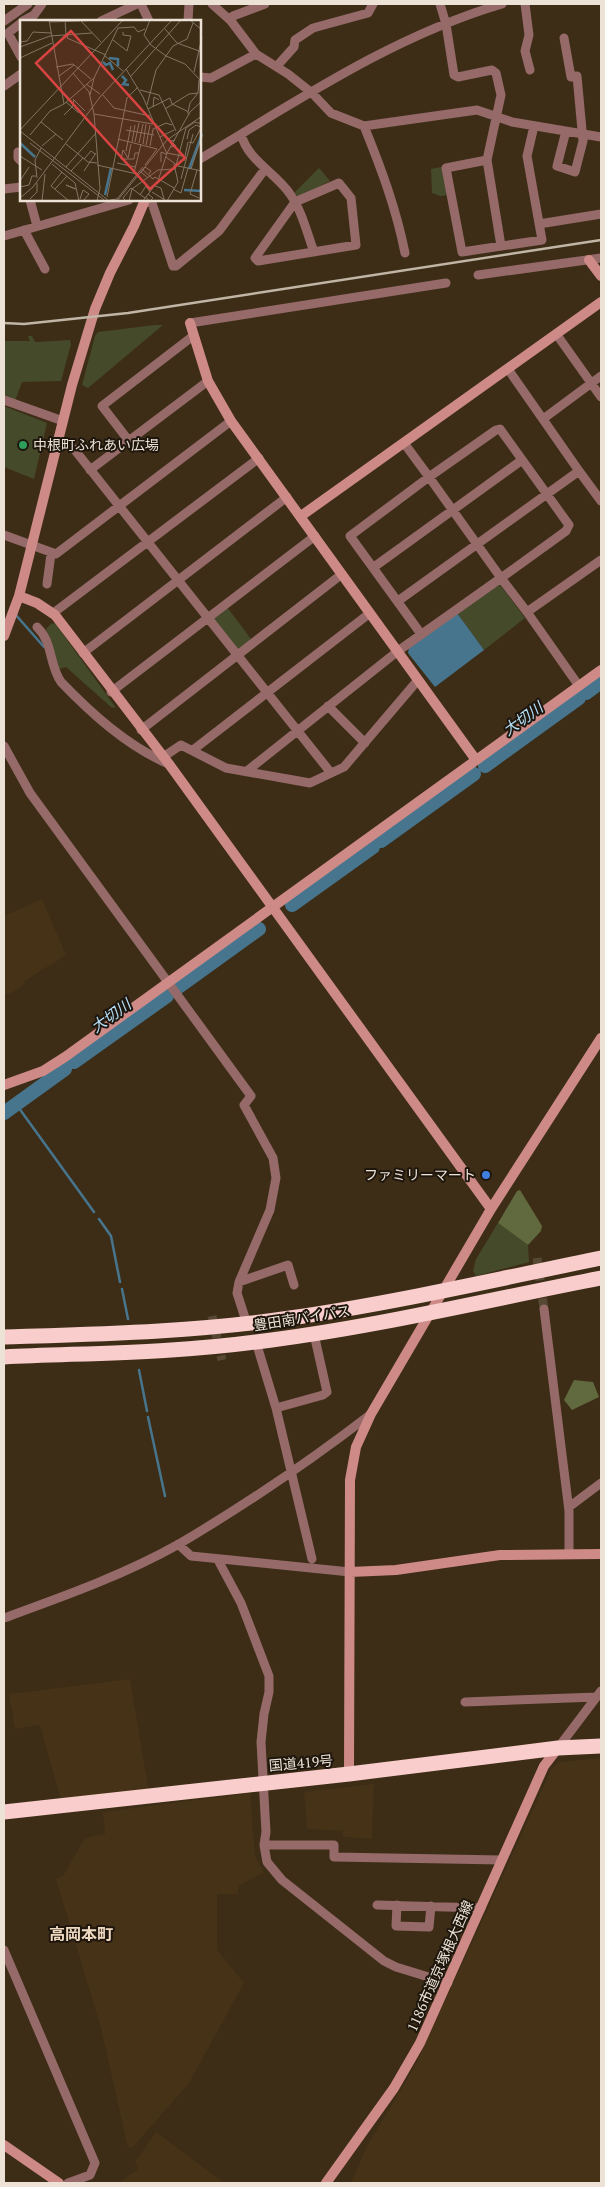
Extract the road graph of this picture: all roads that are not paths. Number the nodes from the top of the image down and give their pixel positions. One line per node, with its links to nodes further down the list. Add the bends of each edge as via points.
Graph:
1 (28, 4): 16 (street)
2 (42, 4): 12 (street)
3 (137, 4): 13 (street)
4 (141, 4): 14 (street)
5 (189, 4): 15 (street)
6 (212, 4): 17 (street)
7 (264, 4): 17 (street, via 233,16)
8 (373, 4): 23 (street, via 368,13 314,28 295,40 294,48)
9 (440, 4): 19 (street)
10 (502, 4): 19 (street)
11 (525, 4): 24 (street, via 529,35 525,51)
12 (25, 20)
13 (103, 20)
14 (149, 20)
15 (188, 20)
16 (4, 21)
17 (231, 21): 21 (street)
18 (20, 24): 22 (street, via 8,34)
19 (446, 24): 28 (street, via 404,41); 29 (street, via 454,75 458,77 492,70 496,73 500,95)
20 (564, 38): 34 (street, via 570,77 577,76)
21 (256, 54): 23 (street); 26 (street, via 211,78)
22 (20, 55)
23 (277, 66): 28 (street)
24 (530, 70)
25 (20, 75): 27 (street)
26 (201, 77)
27 (4, 86)
28 (312, 93): 30 (street, via 331,113); 33 (street)
29 (498, 117): 30 (street, via 477,110); 31 (street); 37 (street)
30 (364, 126): 52 (street, via 385,175)
31 (534, 126): 32 (street); 46 (street, via 527,156)
32 (566, 131): 34 (street); 34 (street, via 557,166 575,172)
33 (241, 134): 36 (street); 38 (street, via 248,150)
34 (583, 134): 35 (street)
35 (601, 137)
36 (201, 158)
37 (487, 160): 50 (street); 50 (street, via 446,168 462,252)
38 (265, 170): 43 (street, via 219,231 176,266 173,266 152,203); 44 (street)
39 (20, 187): 40 (street)
40 (4, 189)
41 (30, 201): 47 (street)
42 (124, 201): 47 (street)
43 (145, 201): 70 (street, via 102,292)
44 (295, 202): 51 (street); 51 (street, via 255,258 258,261); 51 (street, via 339,183 351,198 356,245)
45 (601, 214): 46 (street)
46 (539, 224): 50 (street, via 542,240)
47 (37, 226): 48 (street)
48 (24, 230): 49 (street); 55 (street)
49 (4, 236)
50 (501, 246)
51 (314, 252)
52 (405, 252)
53 (601, 258): 54 (street)
54 (589, 260): 56 (street); 57 (street)
55 (45, 269)
56 (478, 275)
57 (601, 276)
58 (446, 283): 60 (street)
59 (601, 302): 61 (street)
60 (190, 323): 62 (street)
61 (557, 335): 63 (street); 66 (street)
62 (193, 336): 65 (street); 72 (street, via 102,406)
63 (508, 369): 69 (street); 74 (street)
64 (601, 376): 66 (street)
65 (208, 381): 71 (street); 72 (street)
66 (592, 383): 67 (street); 69 (street)
67 (601, 397)
68 (4, 400): 70 (street)
69 (543, 419): 78 (street)
70 (63, 421): 73 (street)
71 (231, 421): 75 (street); 83 (street)
72 (129, 441): 77 (street)
73 (58, 442): 77 (street, via 74,449); 90 (street)
74 (404, 443): 79 (street); 85 (street)
75 (259, 458): 81 (street); 88 (street)
76 (522, 460): 79 (street, via 500,429); 80 (street); 84 (street)
77 (90, 470): 83 (street)
78 (579, 471): 80 (street); 82 (street)
79 (429, 478): 84 (street); 93 (street, via 350,536)
80 (547, 494): 89 (street); 95 (street, via 569,525 566,531)
81 (288, 497): 85 (street); 96 (street)
82 (601, 501)
83 (119, 508): 88 (street); 91 (street, via 56,554)
84 (453, 512): 89 (street); 93 (street)
85 (302, 516): 87 (street)
86 (4, 535): 90 (street)
87 (315, 536): 94 (street); 103 (street)
88 (148, 543): 96 (street); 102 (street, via 56,611)
89 (477, 544): 95 (street); 99 (street)
90 (33, 546): 91 (street); 98 (street)
91 (51, 554): 97 (street)
92 (601, 560): 100 (street)
93 (374, 567): 99 (street)
94 (342, 574): 101 (street); 109 (street)
95 (501, 578): 100 (street); 105 (street)
96 (177, 580): 103 (street); 108 (street)
97 (47, 584)
98 (20, 596): 102 (street); 106 (street)
99 (398, 601): 105 (street)
100 (527, 612): 112 (street)
101 (370, 613): 107 (street); 114 (street)
102 (55, 615): 108 (street)
103 (208, 618): 109 (street); 113 (street)
104 (37, 627): 122 (street, via 45,634 54,673 61,682 116,732 147,754)
105 (421, 634): 107 (street)
106 (4, 636)
107 (398, 651): 111 (street); 115 (street)
108 (83, 653): 113 (street)
109 (237, 655): 114 (street); 116 (street)
110 (601, 670): 112 (street)
111 (418, 680): 118 (street); 121 (street)
112 (579, 686): 121 (street)
113 (112, 692): 116 (street)
114 (267, 692): 117 (street); 120 (street)
115 (328, 706): 117 (street); 118 (street)
116 (141, 730): 122 (street)
117 (298, 730): 123 (street); 124 (street)
118 (365, 743): 124 (street, via 344,767)
119 (4, 746): 126 (street, via 30,793)
120 (193, 750): 122 (street, via 181,745); 123 (street, via 226,768)
121 (476, 760): 125 (street)
122 (166, 761): 125 (street)
123 (247, 771): 124 (street, via 310,782)
124 (331, 772)
125 (273, 907): 126 (street); 129 (street)
126 (168, 983): 128 (street, via 43,1071); 133 (street, via 251,1096 244,1105 276,1166 270,1210)
127 (601, 1038): 129 (street)
128 (4, 1084)
129 (491, 1209): 135 (street)
130 (601, 1258): 135 (highway, 豊田南バイパス)
131 (601, 1278): 132 (highway, 豊田南バイパス)
132 (584, 1281): 135 (highway, via 533,1281 463,1294 455,1294); 137 (highway, 豊田南バイパス)
133 (239, 1282): 134 (street, via 288,1266); 139 (street, via 237,1293)
134 (294, 1286)
135 (447, 1286): 137 (street); 138 (highway, 豊田南バイパス)
136 (544, 1309): 148 (street)
137 (426, 1316): 138 (highway, via 418,1309 408,1308 339,1321); 140 (highway, 豊田南バイパス); 145 (street)
138 (290, 1318): 139 (highway, 豊田南バイパス)
139 (247, 1324): 141 (highway, 豊田南バイパス)
140 (314, 1334): 142 (highway, 豊田南バイパス); 144 (street, via 327,1392 323,1396)
141 (4, 1338)
142 (256, 1342): 143 (highway, 豊田南バイパス, via 169,1350); 144 (street)
143 (4, 1357)
144 (276, 1408): 146 (street)
145 (371, 1414): 146 (street); 154 (street, via 358,1441 352,1466)
146 (290, 1472): 149 (street); 152 (street)
147 (601, 1483): 148 (street)
148 (569, 1507): 150 (street)
149 (178, 1544): 153 (street, via 191,1556); 155 (street, via 65,1596)
150 (569, 1554): 151 (street); 154 (street, via 500,1555 396,1570)
151 (601, 1554)
152 (312, 1559)
153 (218, 1560): 154 (street); 161 (street, via 241,1603 268,1676 269,1692 261,1742)
154 (350, 1572): 160 (street)
155 (4, 1618)
156 (599, 1694): 157 (street); 159 (street)
157 (465, 1702)
158 (601, 1746): 159 (highway, 国道419号)
159 (558, 1748): 160 (highway, 国道419号); 164 (street, 1186市道京塚根大西線, via 544,1766)
160 (348, 1774): 161 (highway, 国道419号)
161 (265, 1782): 162 (highway, 国道419号); 163 (street)
162 (4, 1812)
163 (264, 1845): 164 (street, via 334,1845 334,1858); 171 (street, via 267,1862 282,1880 361,1945 396,1967)
164 (502, 1860): 168 (street, 1186市道京塚根大西線)
165 (377, 1905): 166 (street)
166 (396, 1905): 167 (street); 167 (street, via 396,1926 429,1927)
167 (431, 1906): 168 (street)
168 (481, 1908): 171 (street, 1186市道京塚根大西線)
169 (4, 1950): 170 (street)
170 (8, 1970): 174 (street, via 95,2163 90,2175)
171 (448, 1983): 175 (street, 1186市道京塚根大西線, via 402,2076)
172 (4, 2145): 173 (street)
173 (59, 2183)
174 (68, 2183)
175 (326, 2183)

